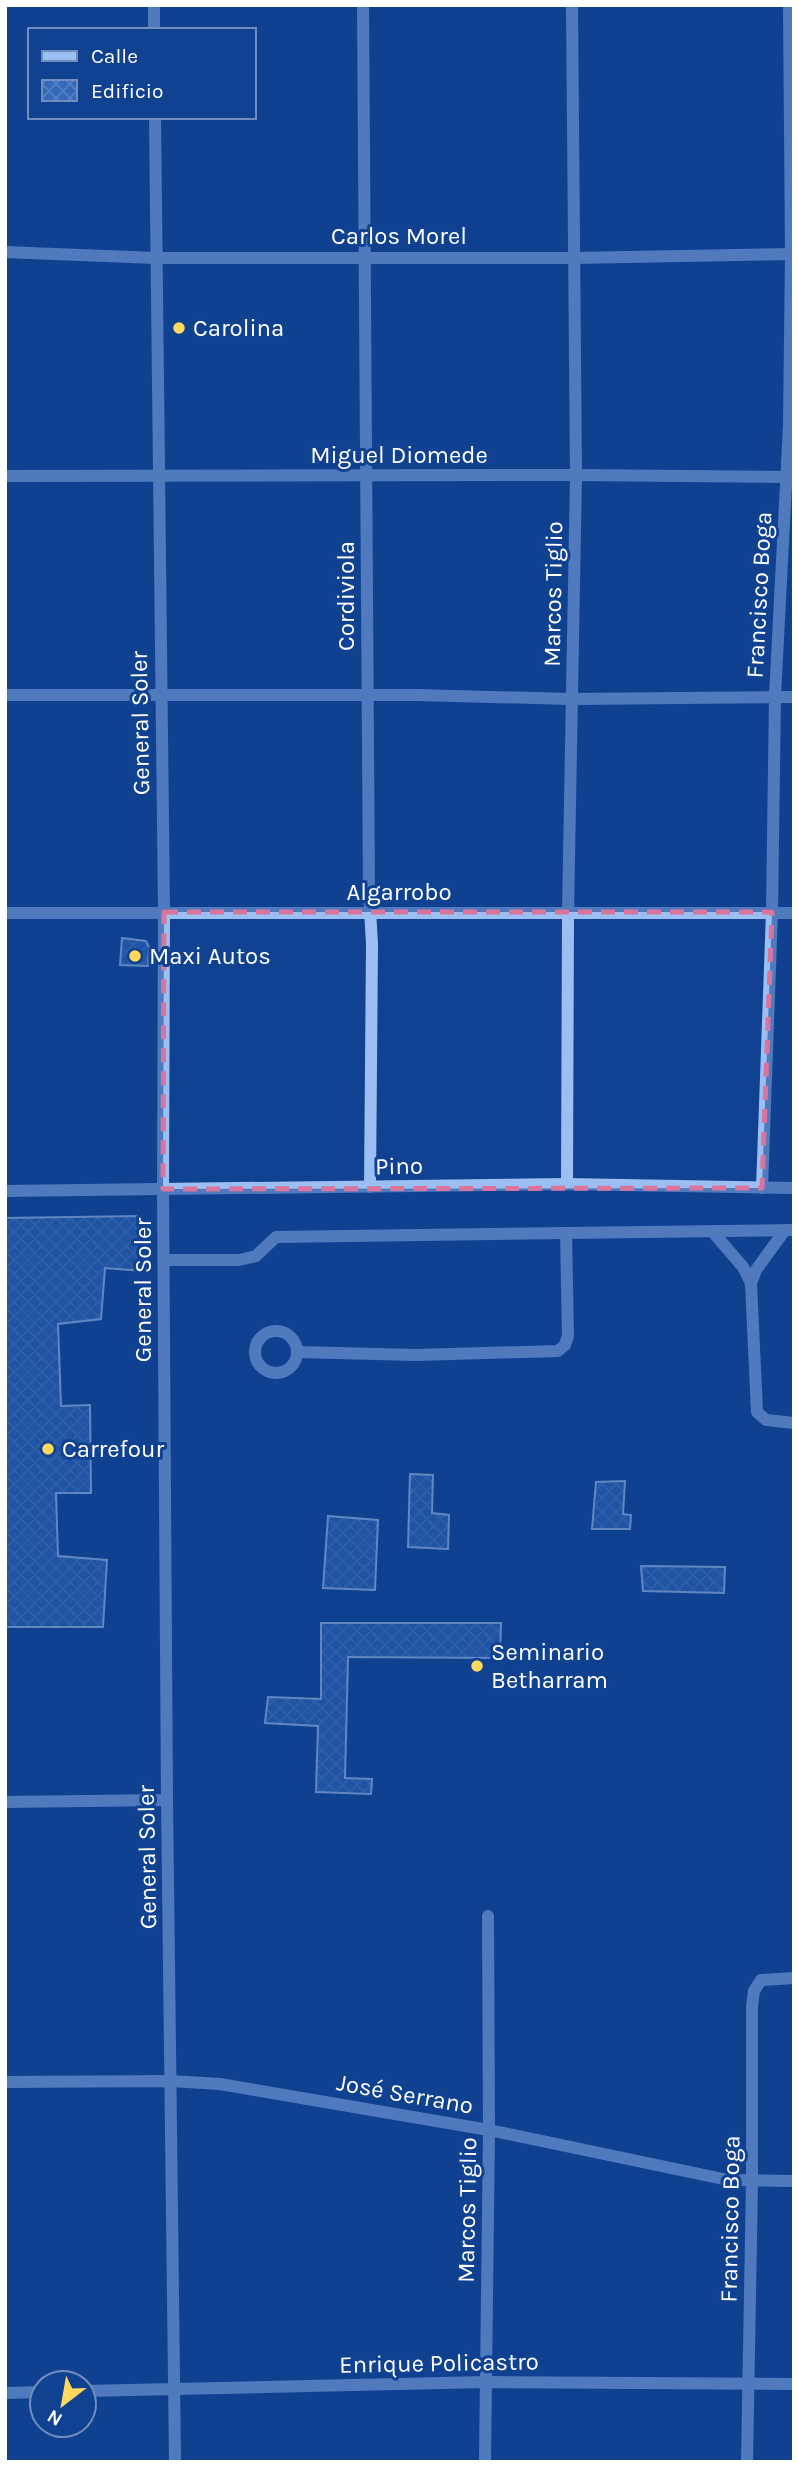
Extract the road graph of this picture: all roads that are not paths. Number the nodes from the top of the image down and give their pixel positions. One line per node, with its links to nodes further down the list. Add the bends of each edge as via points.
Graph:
1 (154, 5): 5 (street)
2 (363, 5): 9 (street, Cordiviola)
3 (572, 5): 11 (street, Marcos Tiglio)
4 (789, 5): 8 (street, Francisco Boga)
5 (155, 28)
6 (155, 119): 10 (street, General Soler)
7 (5, 252): 10 (street, Carlos Morel)
8 (792, 254): 11 (street, Carlos Morel); 16 (street, Francisco Boga)
9 (365, 257): 10 (street, Carlos Morel); 11 (street, Carlos Morel); 15 (street, Cordiviola)
10 (155, 258): 14 (street, General Soler)
11 (573, 258): 12 (street, Marcos Tiglio)
12 (576, 475): 15 (street, Miguel Diomede); 16 (street, Miguel Diomede); 22 (street, Marcos Tiglio)
13 (5, 476): 14 (street, Miguel Diomede)
14 (157, 476): 15 (street, Miguel Diomede); 18 (street, General Soler)
15 (366, 477): 20 (street, Cordiviola)
16 (790, 477): 19 (street, Francisco Boga)
17 (5, 695): 18 (street)
18 (161, 695): 20 (street); 23 (street, General Soler)
19 (775, 695): 21 (street); 22 (street); 24 (street, Francisco Boga)
20 (368, 696): 22 (street); 28 (street, Cordiviola)
21 (794, 697)
22 (572, 699): 26 (street, Marcos Tiglio)
23 (164, 912): 25 (street, Algarrobo); 28 (street, Algarrobo); 33 (street, General Soler)
24 (772, 912): 26 (street, Algarrobo); 27 (street, Algarrobo); 31 (street, Francisco Boga)
25 (5, 913)
26 (568, 913): 28 (street, Algarrobo); 29 (street, Marcos Tiglio)
27 (794, 913)
28 (371, 914): 30 (street, Cordiviola)
29 (567, 1184): 30 (street, Pino); 31 (street, Pino)
30 (370, 1187): 33 (street, Pino)
31 (762, 1188): 32 (street, Pino)
32 (794, 1188)
33 (163, 1189): 34 (street, Pino); 38 (street, General Soler)
34 (5, 1191)
35 (789, 1230): 36 (street); 39 (street, via 756,1270)
36 (712, 1231): 37 (street); 39 (street)
37 (566, 1233): 38 (street, via 276,1237 256,1256 239,1260); 40 (street, via 568,1336 558,1351)
38 (164, 1260): 42 (street, General Soler)
39 (751, 1283): 41 (street, via 757,1412 766,1420)
40 (297, 1352)
41 (794, 1423)
42 (167, 1800): 43 (street); 46 (street, General Soler)
43 (5, 1802)
44 (488, 1916): 48 (street, Marcos Tiglio)
45 (794, 1978): 50 (street, Francisco Boga, via 761,1980 754,1991)
46 (171, 2081): 47 (street, José Serrano); 48 (street, José Serrano, via 220,2084); 54 (street, General Soler)
47 (5, 2082)
48 (489, 2130): 50 (street, José Serrano); 51 (street, Marcos Tiglio)
49 (794, 2181): 50 (street, José Serrano)
50 (752, 2182): 52 (street, Francisco Boga)
51 (486, 2382): 52 (street, Enrique Policastro); 54 (street, Enrique Policastro); 59 (street, Marcos Tiglio)
52 (749, 2384): 53 (street, Enrique Policastro); 60 (street, Francisco Boga)
53 (794, 2384)
54 (174, 2389): 55 (street, Enrique Policastro); 58 (street, General Soler)
55 (98, 2391)
56 (28, 2392): 57 (street)
57 (5, 2393)
58 (175, 2462)
59 (485, 2462)
60 (747, 2462)

